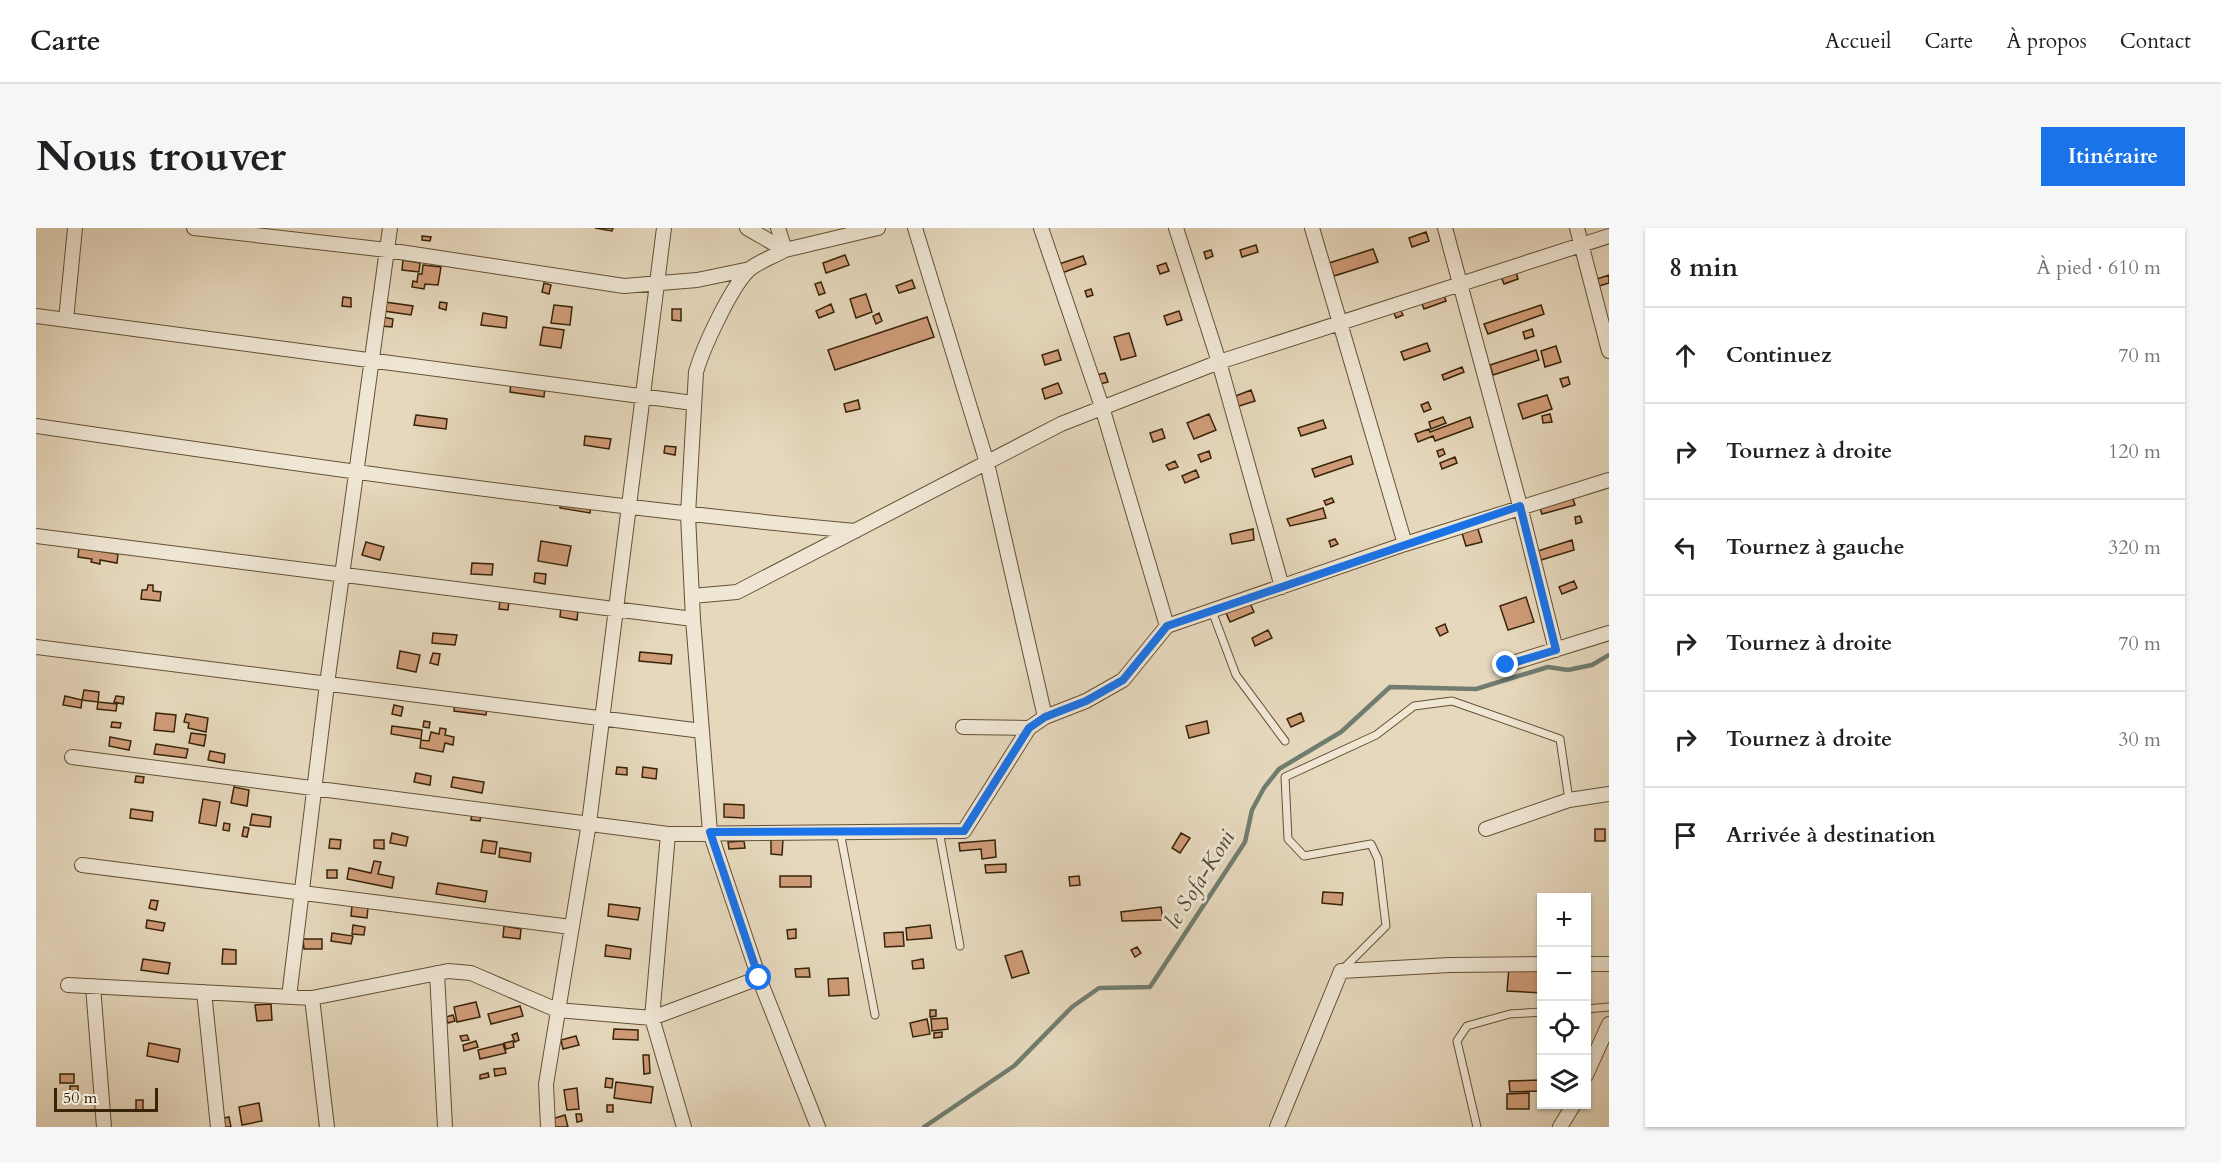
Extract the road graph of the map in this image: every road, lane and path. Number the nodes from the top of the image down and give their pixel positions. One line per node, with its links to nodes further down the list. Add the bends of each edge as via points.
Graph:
1 (75, 228): 22 (street)
2 (194, 228): 16 (street)
3 (390, 228): 16 (street)
4 (664, 228): 20 (street)
5 (747, 228): 17 (street)
6 (778, 228): 17 (street)
7 (878, 228): 17 (street)
8 (915, 228): 31 (street)
9 (1041, 228): 29 (street)
10 (1176, 228): 26 (street)
11 (1312, 228): 23 (street)
12 (1445, 228): 19 (street)
13 (1577, 228): 15 (street)
14 (1609, 236): 15 (street)
15 (1581, 243): 19 (street); 24 (street)
16 (387, 249): 20 (street, via 624,286); 25 (street)
17 (785, 250): 18 (street)
18 (750, 269): 20 (street); 28 (street, via 702,354)
19 (1461, 283): 23 (street); 34 (street)
20 (657, 284): 27 (street)
21 (36, 316): 22 (street)
22 (66, 320): 25 (street)
23 (1341, 321): 26 (street); 39 (street)
24 (1609, 351)
25 (371, 360): 27 (street); 32 (street)
26 (1219, 362): 29 (street); 41 (street)
27 (643, 396): 28 (street); 35 (street)
28 (693, 403): 36 (street)
29 (1102, 407): 31 (street); 46 (street)
30 (36, 426): 32 (street)
31 (987, 463): 37 (street); 52 (street)
32 (356, 472): 35 (street); 40 (street)
33 (1609, 480): 34 (street)
34 (1520, 506): 39 (street); 49 (street)
35 (628, 507): 36 (street); 43 (street)
36 (688, 515): 37 (street); 42 (street)
37 (855, 531): 42 (street, via 737,592)
38 (36, 536): 40 (street)
39 (1405, 544): 41 (street)
40 (343, 574): 43 (street); 51 (street)
41 (1282, 587): 44 (street)
42 (692, 596): 45 (street)
43 (615, 610): 45 (street); 53 (street)
44 (1212, 611): 46 (street); 57 (lane, via 1236,675)
45 (693, 619): 56 (street)
46 (1167, 626): 52 (street, via 1123,680 1086,701)
47 (1609, 633): 49 (street)
48 (36, 648): 51 (street)
49 (1556, 650): 50 (street)
50 (1506, 665)
51 (327, 684): 53 (street); 59 (street)
52 (1045, 717): 55 (street)
53 (601, 718): 56 (street); 62 (street)
54 (963, 727): 55 (street)
55 (1029, 728): 64 (street, via 964,831)
56 (702, 730): 65 (street)
57 (1285, 741)
58 (72, 757): 59 (street)
59 (314, 787): 62 (street); 69 (street)
60 (1609, 794): 61 (street)
61 (1569, 800): 63 (street); 75 (lane, via 1560,739 1452,701 1414,706 1376,735 1285,777 1288,839 1304,856 1371,844 1378,859 1386,926)
62 (589, 823): 67 (street); 70 (street)
63 (1486, 829)
64 (939, 831): 66 (street); 71 (lane)
65 (710, 832): 66 (street); 67 (street); 77 (street)
66 (840, 832): 87 (lane)
67 (668, 834): 88 (street)
68 (82, 865): 69 (street)
69 (301, 893): 70 (street); 81 (street)
70 (571, 927): 85 (street)
71 (960, 946)
72 (1537, 964): 75 (street)
73 (1591, 964): 74 (street)
74 (1609, 964)
75 (1341, 971): 99 (street)
76 (436, 973): 82 (street); 85 (street, via 471,973); 95 (street)
77 (759, 978): 88 (street); 98 (street)
78 (68, 985): 79 (street)
79 (93, 987): 80 (street); 92 (street)
80 (204, 992): 81 (street); 93 (street)
81 (289, 997): 82 (street)
82 (312, 998): 94 (street)
83 (1609, 1007): 84 (lane)
84 (1591, 1009)
85 (557, 1011): 88 (street); 96 (street, via 546,1084)
86 (1537, 1012): 100 (lane, via 1510,1014 1467,1026 1457,1041)
87 (875, 1015)
88 (652, 1018): 97 (street)
89 (1609, 1024): 90 (street)
90 (1591, 1066)
91 (1571, 1109): 101 (street)
92 (104, 1127)
93 (218, 1127)
94 (327, 1127)
95 (444, 1127)
96 (548, 1127)
97 (684, 1127)
98 (818, 1127)
99 (1277, 1127)
100 (1477, 1127)
101 (1560, 1127)

